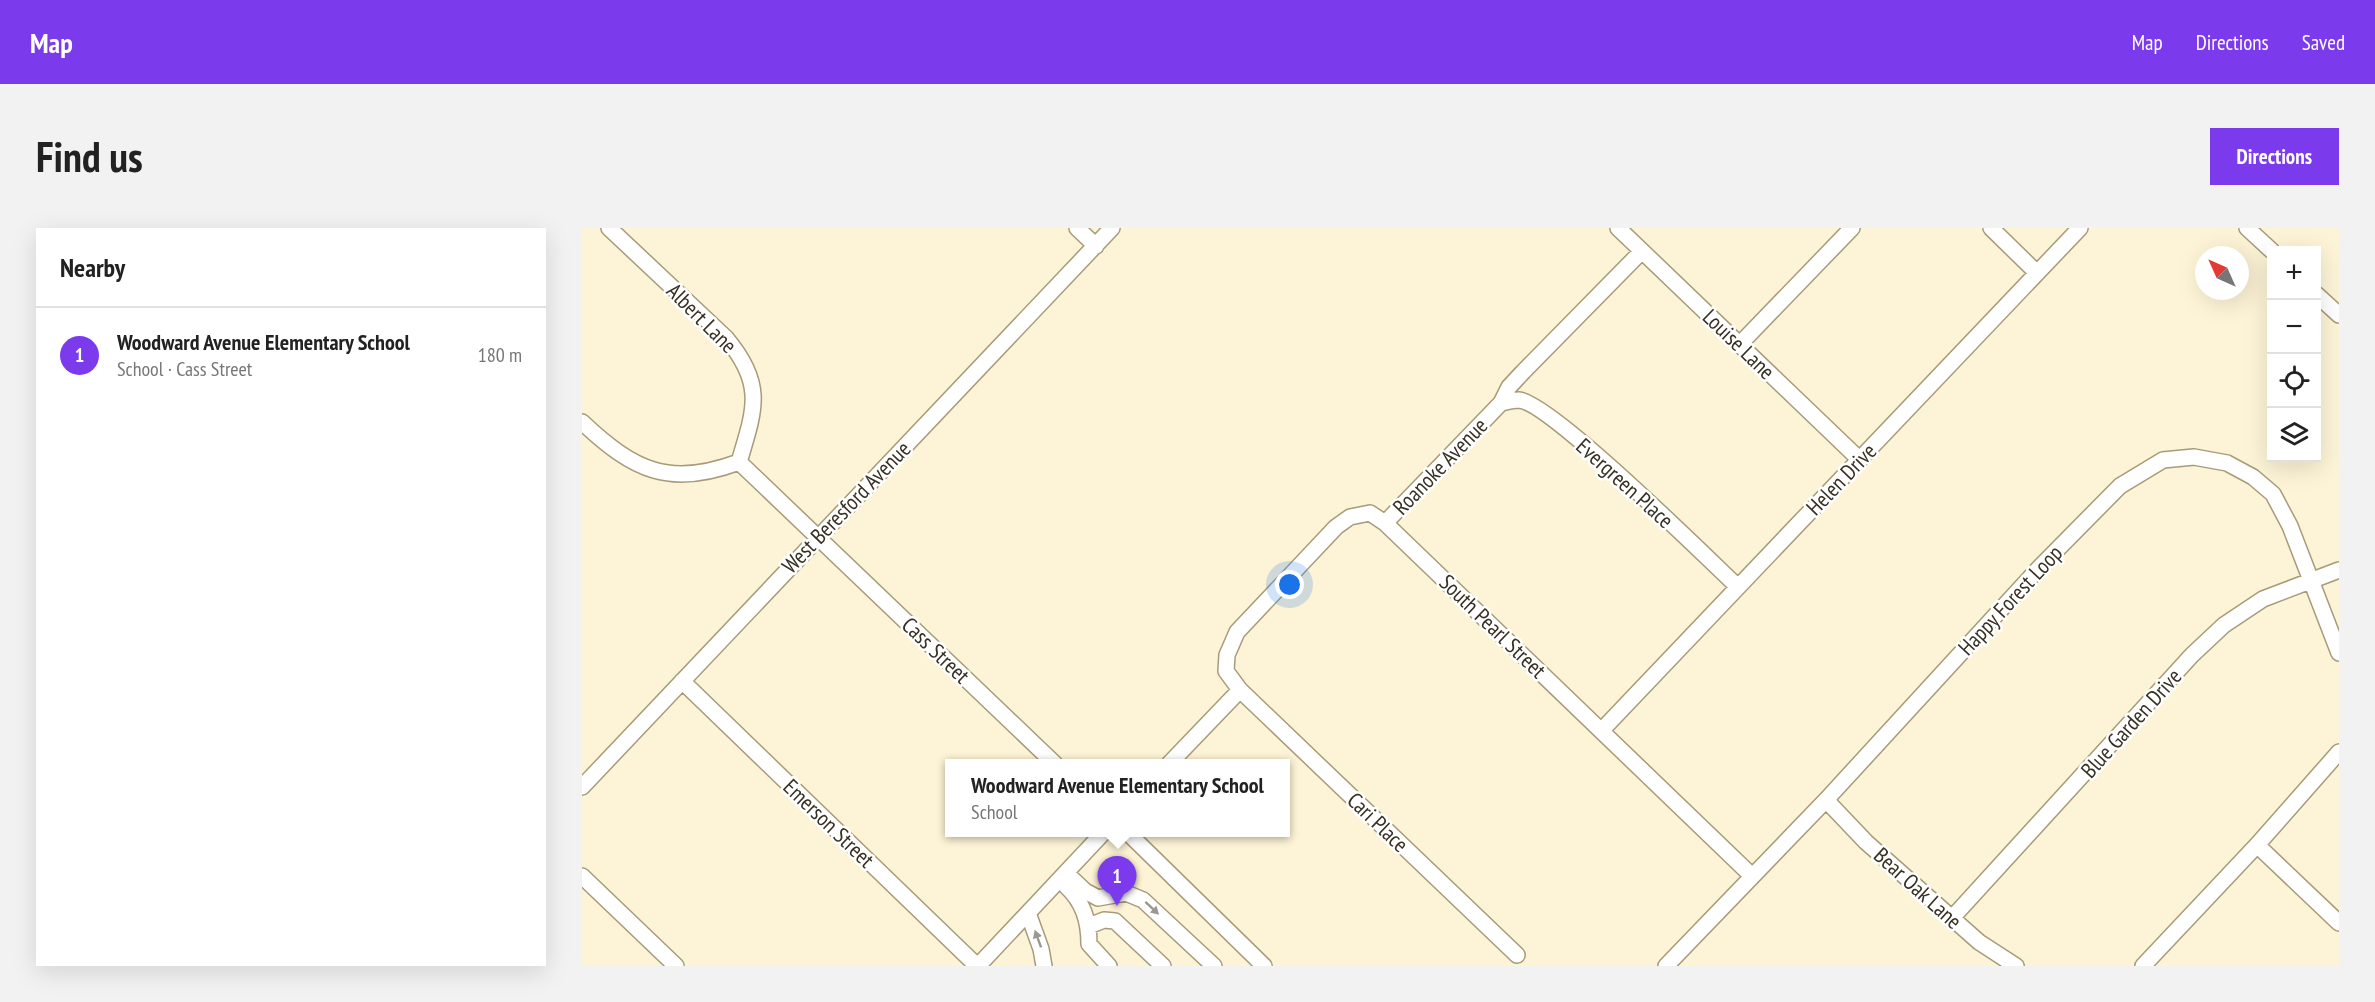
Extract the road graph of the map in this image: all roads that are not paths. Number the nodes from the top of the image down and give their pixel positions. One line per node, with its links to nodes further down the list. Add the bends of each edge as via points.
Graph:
1 (609, 228): 19 (street, Albert Lane, via 742,357 749,372 755,409)
2 (1077, 228): 9 (street)
3 (1112, 228): 9 (street, West Beresford Avenue)
4 (1852, 228): 15 (street)
5 (1991, 228): 12 (street)
6 (2080, 228): 12 (street, Helen Drive)
7 (2247, 228): 10 (street)
8 (1620, 229): 11 (street, Louise Lane)
9 (1096, 246): 21 (street, West Beresford Avenue)
10 (2267, 247)
11 (1642, 251): 15 (street, Louise Lane); 16 (street, Roanoke Avenue, via 1509,387)
12 (2037, 273): 18 (street, Helen Drive)
13 (2321, 299): 14 (street)
14 (2339, 315)
15 (1740, 344): 18 (street, Louise Lane)
16 (1501, 403): 20 (street, Roanoke Avenue); 24 (street, Evergreen Place, via 1520,400 1544,413 1616,472)
17 (582, 422): 19 (street, via 630,461 651,470 689,476)
18 (1860, 460): 24 (street, Helen Drive)
19 (739, 462): 21 (street)
20 (1385, 523): 27 (street, Roanoke Avenue, via 1370,513 1350,517 1336,527 1237,632 1227,655 1226,671); 28 (street, South Pearl Street)
21 (818, 536): 26 (street, West Beresford Avenue); 30 (street, Cass Street)
22 (2339, 570): 23 (street, Blue Garden Drive)
23 (2311, 582): 25 (street, Happy Forest Loop); 33 (street, Happy Forest Loop, via 2273,494 2253,477 2227,463 2194,457 2163,460 2120,486 2103,503); 41 (street, Blue Garden Drive, via 2263,599 2224,625 2192,655)
24 (1738, 587): 28 (street, Helen Drive)
25 (2339, 653)
26 (682, 681): 32 (street, West Beresford Avenue); 46 (street, Emerson Street)
27 (1240, 690): 31 (street); 44 (street, Cari Place)
28 (1602, 730): 39 (street, South Pearl Street)
29 (2339, 752): 36 (street)
30 (1050, 759)
31 (1174, 759)
32 (582, 787)
33 (1826, 800): 39 (street, Happy Forest Loop); 41 (street, Bear Oak Lane, via 1866,842)
34 (1099, 837): 38 (street)
35 (1132, 837): 51 (street)
36 (2257, 845): 42 (street); 54 (street)
37 (582, 876): 45 (street)
38 (1063, 876): 40 (street); 43 (street, via 1081,903); 50 (street, one-way to 50, via 1098,898 1126,893 1143,900)
39 (1752, 876): 52 (street, Happy Forest Loop)
40 (1028, 913): 46 (street); 47 (street, one-way to 40)
41 (1952, 918): 53 (street, Bear Oak Lane, via 1978,942)
42 (2339, 923)
43 (1089, 926): 48 (street, via 1089,944); 49 (street, via 1104,920 1115,921)
44 (1517, 955)
45 (676, 966)
46 (978, 966)
47 (1044, 966)
48 (1109, 966)
49 (1162, 966)
50 (1214, 966)
51 (1264, 966)
52 (1666, 966)
53 (2016, 966)
54 (2143, 966)

